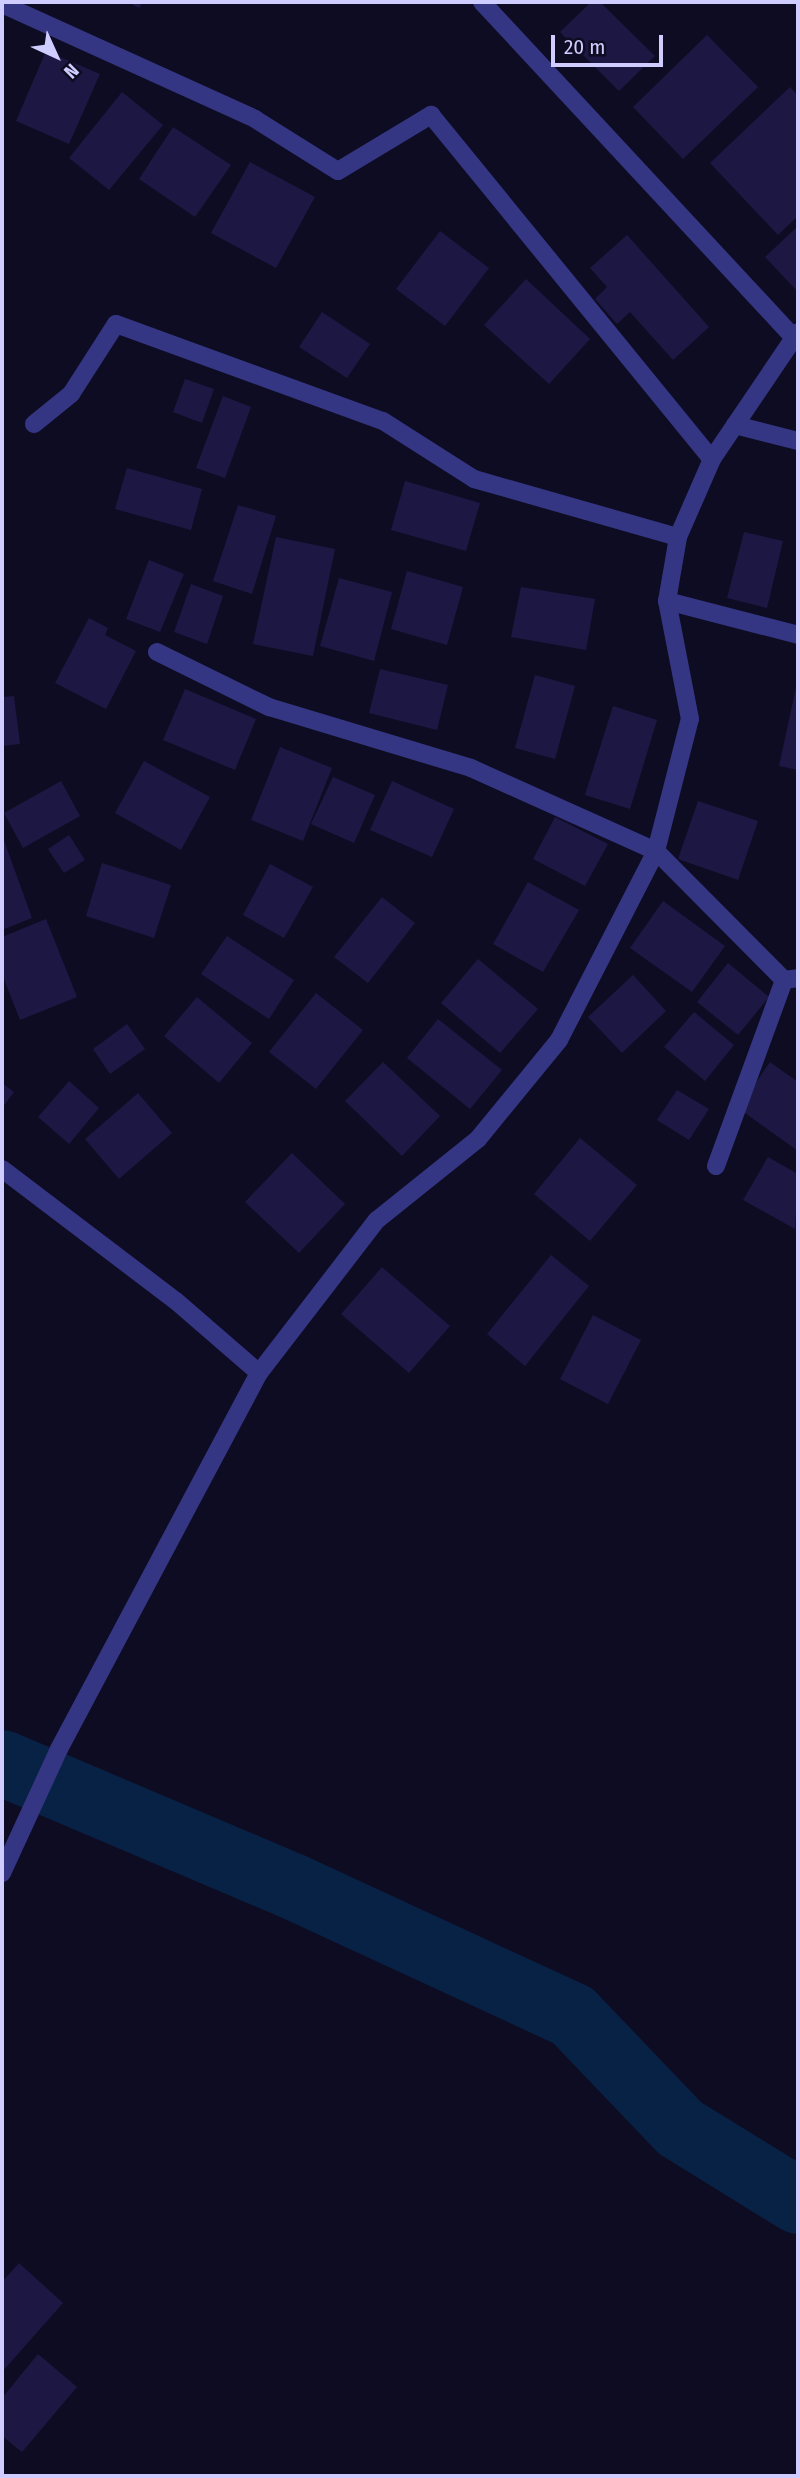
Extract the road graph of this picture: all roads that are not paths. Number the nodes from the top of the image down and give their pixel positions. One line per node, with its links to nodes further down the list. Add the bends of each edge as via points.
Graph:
1 (482, 2): 3 (street)
2 (2, 4): 7 (street, via 255,119 338,171 431,116)
3 (795, 334): 5 (street)
4 (34, 424): 8 (street, via 72,394 116,324 383,421 474,480)
5 (734, 425): 6 (street); 7 (street)
6 (798, 441)
7 (712, 459): 8 (street)
8 (678, 537): 9 (street)
9 (667, 601): 10 (street); 12 (street, via 690,719)
10 (798, 635)
11 (156, 652): 12 (street, via 269,707 471,768)
12 (656, 851): 13 (street); 16 (street, via 559,1040 478,1139 377,1220)
13 (791, 979): 14 (street)
14 (716, 1166)
15 (2, 1169): 16 (street, via 176,1301)
16 (259, 1373): 17 (street, via 59,1749)
17 (2, 1873)

